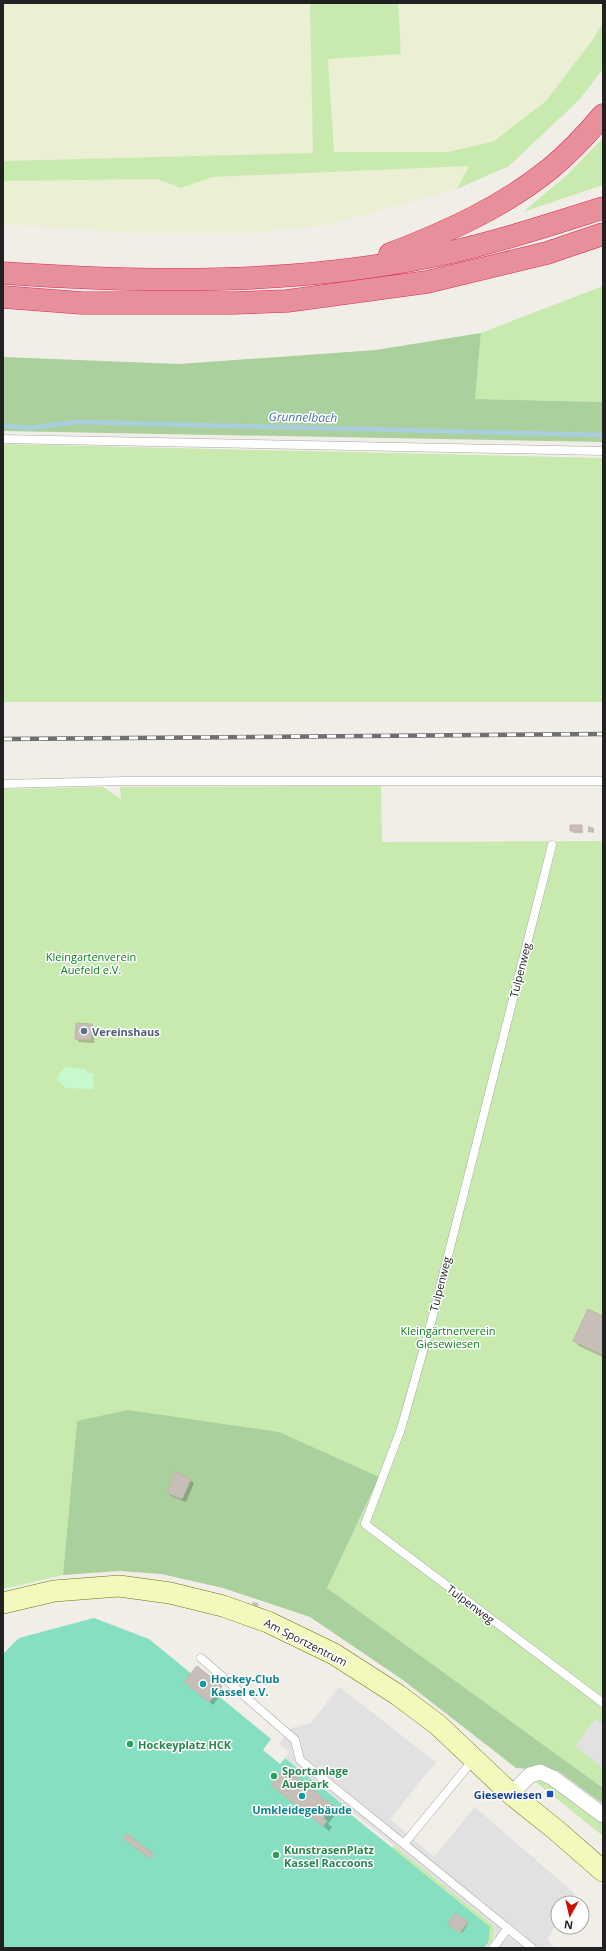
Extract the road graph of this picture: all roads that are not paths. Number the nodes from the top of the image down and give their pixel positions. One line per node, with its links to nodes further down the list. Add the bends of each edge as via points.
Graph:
1 (603, 116): 4 (highway, via 552,167 512,196 438,235)
2 (603, 208): 4 (highway, via 501,240 438,255)
3 (603, 234): 6 (highway, via 547,253 427,282 287,301 82,302)
4 (350, 269): 5 (highway, via 288,276 197,280 118,280)
5 (3, 273)
6 (3, 297)
7 (3, 439): 8 (lane)
8 (603, 451)
9 (603, 781): 10 (lane, via 123,781)
10 (3, 784)
11 (552, 845): 14 (lane, Tulpenweg, via 431,1323 401,1430 365,1524)
12 (3, 1603): 15 (street, Am Sportzentrum, via 54,1591 119,1586 170,1593 223,1606 268,1622 334,1654 398,1695 438,1725)
13 (201, 1658): 19 (lane, via 295,1740 300,1760)
14 (603, 1703)
15 (473, 1760): 16 (street, Am Sportzentrum); 19 (lane)
16 (511, 1794): 17 (street, via 530,1775 540,1772 553,1778); 18 (street, Am Sportzentrum)
17 (600, 1811)
18 (556, 1830): 20 (street, Am Sportzentrum); 21 (street, Am Sportzentrum)
19 (404, 1844): 22 (lane)
20 (603, 1852)
21 (603, 1871)
22 (508, 1928): 23 (lane); 24 (lane)
23 (493, 1948)
24 (532, 1948)

